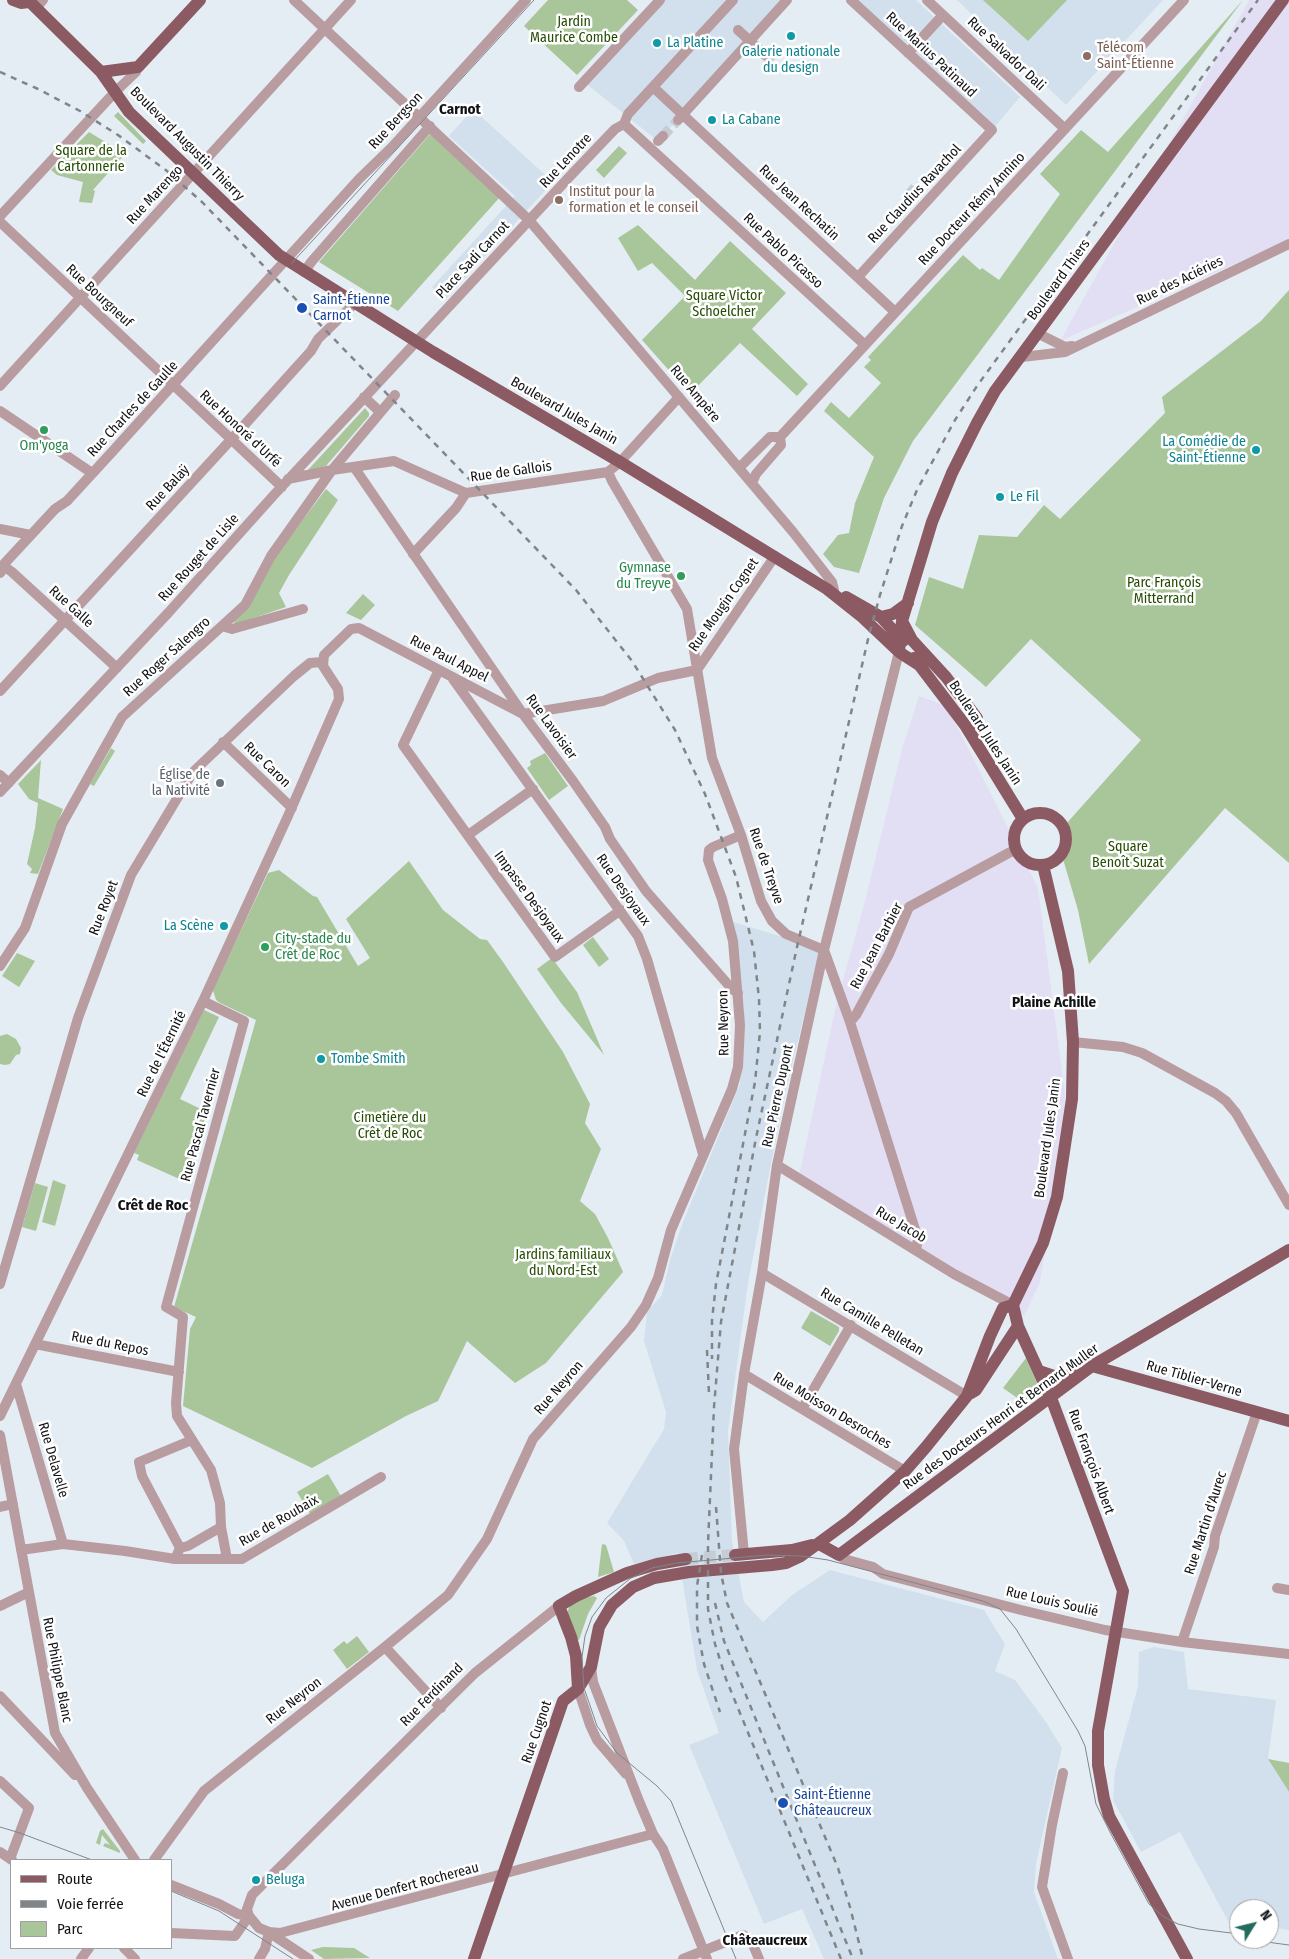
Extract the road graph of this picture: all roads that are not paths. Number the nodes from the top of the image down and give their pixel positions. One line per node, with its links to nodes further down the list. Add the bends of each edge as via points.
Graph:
1 (13, 0): 13 (main road, Boulevard Augustin Thierry)
2 (200, 0): 20 (main road)
3 (294, 0): 15 (street, Place Sadi Carnot)
4 (351, 0): 15 (street, Rue Marengo)
5 (526, 0): 25 (street, Rue Bergson)
6 (660, 0): 23 (street)
7 (733, 0): 22 (street, Rue Lenotre, via 722,16)
8 (787, 0): 17 (street)
9 (852, 0): 18 (street, Rue Marius Patinaud)
10 (927, 0): 14 (street, Rue Salvador Dali)
11 (1184, 0): 29 (street, Rue Docteur Rémy Annino)
12 (1283, 0): 42 (main road, Boulevard Thiers)
13 (34, 3): 21 (main road, Boulevard Augustin Thierry)
14 (943, 15): 18 (street); 29 (street, Rue Salvador Dali)
15 (325, 29): 25 (street, Place Sadi Carnot); 31 (street, Rue Marengo)
16 (738, 30): 17 (street)
17 (750, 41): 19 (street); 26 (street)
18 (908, 53): 30 (street, Rue Marius Patinaud)
19 (765, 55)
20 (138, 67): 21 (main road); 24 (street, via 127,83)
21 (101, 72): 24 (main road, Boulevard Augustin Thierry)
22 (653, 86): 26 (street, Rue Jean Rechatin); 27 (street, Rue Lenotre, via 628,114)
23 (579, 88)
24 (115, 92): 31 (main road, Boulevard Augustin Thierry, via 129,112); 32 (street)
25 (420, 116): 28 (street, Place Sadi Carnot); 36 (street, Rue Bergson)
26 (680, 117): 38 (street, Rue Jean Rechatin)
27 (624, 124): 33 (street, Rue Lenotre, via 615,129); 45 (street, Rue Pablo Picasso)
28 (430, 126): 33 (street, Place Sadi Carnot); 37 (street, Rue Bergson)
29 (1065, 129): 41 (street, Rue Docteur Rémy Annino)
30 (992, 130): 38 (street, Rue Claudius Ravachol, via 921,200)
31 (193, 174): 36 (main road, Boulevard Augustin Thierry); 39 (street, Rue Marengo)
32 (0, 216)
33 (529, 220): 43 (street, Place Sadi Carnot); 51 (street, Rue Ampère)
34 (0, 222): 39 (street, Rue Bourgneuf)
35 (1289, 244): 44 (street, Rue des Aciéries)
36 (286, 260): 37 (main road, Boulevard Jules Janin); 48 (street, Rue Charles de Gaulle)
37 (304, 272): 40 (main road, Boulevard Jules Janin)
38 (858, 277): 41 (street, Rue Jean Rechatin)
39 (80, 298): 47 (street, Rue Marengo); 48 (street, Rue Bourgneuf)
40 (355, 302): 43 (main road, Boulevard Jules Janin); 55 (street, Rue Balaÿ, via 318,339 311,351)
41 (895, 312): 45 (street, Rue Docteur Rémy Annino)
42 (1038, 334): 44 (street, Rue des Aciéries, via 1065,347); 46 (main road, Boulevard Thiers)
43 (416, 341): 50 (street, Rue Rouget de Lisle); 56 (main road, Boulevard Jules Janin)
44 (1083, 344): 46 (street, Rue des Aciéries, via 1066,352)
45 (865, 345): 54 (street, Rue Docteur Rémy Annino)
46 (1022, 356): 71 (main road, Boulevard Thiers, via 995,391 952,473 932,522)
47 (0, 386)
48 (176, 388): 55 (street, Rue Honoré d'Urfé); 61 (street, Rue Charles de Gaulle)
49 (395, 395): 53 (street, Rue Roger Salengro)
50 (364, 397): 53 (street); 62 (street, Rue Rouget de Lisle)
51 (679, 397): 56 (street); 58 (street, Rue Ampère)
52 (0, 411): 61 (street)
53 (380, 412): 59 (street, Rue Roger Salengro)
54 (780, 437): 58 (street, Rue Docteur Rémy Annino, via 770,437); 63 (street, Rue Docteur Rémy Annino, via 781,445)
55 (231, 439): 62 (street, Rue Honoré d'Urfé); 75 (street, Rue Balaÿ)
56 (620, 462): 60 (street); 68 (main road, Boulevard Jules Janin)
57 (354, 467): 59 (street, Rue de Gallois); 64 (street, Rue de Gallois, via 394,461); 67 (street, Rue Lavoisier)
58 (738, 468): 63 (street, Rue Ampère)
59 (332, 470): 62 (street, Rue de Gallois); 76 (street, Rue Roger Salengro, via 271,556 245,605)
60 (608, 472): 64 (street, Rue de Gallois); 83 (street, Rue de Treyve, via 687,609)
61 (92, 473): 66 (street, Rue Charles de Gaulle)
62 (285, 483): 81 (street, Rue Rouget de Lisle)
63 (752, 483): 70 (street, Rue Ampère, via 824,570 832,582)
64 (466, 493): 67 (street)
65 (0, 529): 66 (street)
66 (31, 535): 69 (street, Rue Charles de Gaulle, via 4,564)
67 (413, 554): 86 (street, Rue Lavoisier)
68 (775, 556): 70 (main road, Boulevard Jules Janin); 83 (street, Rue Mougin Cognet)
69 (3, 570): 75 (street, Rue Galle, via 12,572)
70 (830, 590): 73 (main road, Boulevard Jules Janin); 74 (main road, Boulevard Jules Janin)
71 (908, 603): 74 (main road); 77 (main road, Boulevard Thiers)
72 (303, 609): 76 (street, via 232,628)
73 (861, 616): 77 (main road, Boulevard Jules Janin, via 883,629); 78 (main road, Boulevard Jules Janin)
74 (881, 618): 77 (main road, Boulevard Jules Janin)
75 (64, 619): 81 (street, Rue Galle); 85 (street, Rue Balaÿ)
76 (222, 626): 101 (street, Rue Roger Salengro, via 122,717 62,824 25,928)
77 (898, 629): 78 (main road, Boulevard Thiers); 80 (main road, Boulevard Jules Janin); 87 (main road, via 946,677 977,718)
78 (899, 652): 80 (main road, Boulevard Jules Janin); 100 (street, Rue Pierre Dupont)
79 (322, 662): 82 (street, Rue Paul Appel, via 328,650 351,629 361,629); 88 (street, Rue Royet, via 304,668); 93 (street, Rue de l'Éternité, via 338,689 339,699)
80 (920, 665): 87 (main road, Boulevard Jules Janin)
81 (117, 668): 90 (street, Rue Rouget de Lisle)
82 (439, 670): 84 (street, Rue Paul Appel); 95 (street, Impasse Desjoyaux, via 403,745)
83 (696, 670): 86 (street, via 658,678 603,701); 96 (street, Rue de Treyve, via 712,758)
84 (451, 676): 86 (street, Rue Paul Appel); 91 (street, Rue Desjoyaux)
85 (0, 691)
86 (523, 714): 102 (street, Rue Lavoisier, via 573,781 646,891)
87 (973, 737): 94 (main road, Boulevard Jules Janin)
88 (223, 742): 93 (street, Rue Caron); 112 (street, Rue Royet, via 193,772 132,876 78,1018)
89 (0, 775): 90 (street)
90 (9, 783): 92 (street, Rue Rouget de Lisle)
91 (533, 789): 95 (street); 99 (street, Rue Desjoyaux)
92 (0, 792)
93 (292, 808): 103 (street, Rue de l'Éternité)
94 (1023, 819): 97 (main road, via 1014,833); 98 (main road, via 1042,813 1050,815 1062,826 1063,851 1058,858)
95 (468, 835): 99 (street, Impasse Desjoyaux, via 555,957)
96 (741, 835): 100 (street, Rue de Treyve, via 761,901 772,920 786,934); 102 (street, Rue Neyron, via 713,847 708,860 733,941)
97 (1016, 849): 98 (main road, via 1027,862); 104 (street, Rue Jean Barbier, via 910,907 889,954)
98 (1043, 865): 105 (main road, Boulevard Jules Janin, via 1068,971)
99 (621, 910): 106 (street, Rue Desjoyaux, via 642,944)
100 (824, 950): 104 (street); 107 (street, Rue Pierre Dupont)
101 (0, 966)
102 (738, 993): 106 (street, Rue Neyron, via 740,1026 736,1078)
103 (203, 1001): 116 (street, Rue de l'Éternité); 119 (street, Rue Pascal Tavernier, via 244,1021 166,1307 183,1318)
104 (850, 1022): 109 (street, via 918,1239)
105 (1073, 1042): 108 (street, via 1123,1047 1142,1053 1226,1101); 113 (main road, Boulevard Jules Janin, via 1072,1099 1057,1196 1042,1243)
106 (703, 1154): 152 (street, Rue Neyron, via 671,1230 658,1278 646,1305 631,1327 533,1439 487,1539 448,1595)
107 (777, 1165): 109 (street, Rue Jacob); 111 (street, Rue Pierre Dupont)
108 (1289, 1205)
109 (916, 1250): 113 (street, Rue Jacob)
110 (1289, 1250): 117 (main road, Rue des Docteurs Henri et Bernard Muller)
111 (762, 1272): 114 (street, Rue Camille Pelletan); 120 (street, Rue Pierre Dupont)
112 (0, 1284)
113 (1012, 1305): 115 (main road, Rue François Albert); 122 (main road, Boulevard Jules Janin, via 1003,1308)
114 (851, 1325): 122 (street, Rue Camille Pelletan); 124 (street)
115 (1018, 1326): 118 (main road, Rue François Albert); 122 (main road, Boulevard Jules Janin, via 976,1390)
116 (36, 1344): 119 (street, Rue du Repos); 121 (street, Rue de l'Éternité)
117 (1087, 1369): 118 (main road, via 1057,1377); 123 (main road, Rue des Docteurs Henri et Bernard Muller); 125 (main road, Rue Tiblier-Verne)
118 (1039, 1371): 123 (main road, Rue François Albert)
119 (179, 1372): 129 (street, Rue Pascal Tavernier, via 177,1416)
120 (744, 1374): 124 (street, Rue Moisson Desroches); 143 (street, Rue Pierre Dupont, via 734,1449)
121 (16, 1384): 126 (street, Rue de l'Éternité); 135 (street, Rue Delavelle)
122 (967, 1396): 130 (main road, Boulevard Jules Janin)
123 (1050, 1396): 139 (main road, Rue des Docteurs Henri et Bernard Muller); 150 (main road, Rue François Albert, via 1123,1591)
124 (802, 1409): 130 (street, Rue Moisson Desroches)
125 (1257, 1412): 127 (main road, Rue Tiblier-Verne); 151 (street, Rue Martin d'Aurec)
126 (0, 1416)
127 (1289, 1422)
128 (0, 1435): 132 (street, Rue Philippe Blanc)
129 (192, 1440): 134 (street, Rue Pascal Tavernier, via 210,1470 220,1503); 137 (street, via 139,1462 142,1476)
130 (904, 1471): 136 (main road, Boulevard Jules Janin)
131 (381, 1477): 141 (street, Rue de Roubaix, via 242,1559)
132 (13, 1504): 133 (street); 138 (street, Rue Philippe Blanc)
133 (0, 1507)
134 (221, 1527): 137 (street); 141 (street, Rue Pascal Tavernier)
135 (63, 1544): 138 (street, Rue de Roubaix); 140 (street, Rue de Roubaix)
136 (819, 1544): 139 (main road, Rue Louis Soulié); 143 (main road, Boulevard Jules Janin)
137 (180, 1548): 140 (street)
138 (21, 1550): 147 (street, Rue Philippe Blanc)
139 (840, 1555): 150 (street, Rue Louis Soulié, via 844,1559 873,1566 884,1574 1010,1608)
140 (175, 1559): 141 (street, Rue de Roubaix)
141 (227, 1559)
142 (686, 1559): 149 (main road, Rue Ferdinand, via 643,1568 590,1589)
143 (739, 1559): 144 (main road, Boulevard Jules Janin)
144 (689, 1572): 154 (main road, Rue Cugnot, via 654,1578 622,1595 599,1627)
145 (1277, 1588): 146 (street)
146 (1289, 1590)
147 (28, 1592): 148 (street); 161 (street, Rue Philippe Blanc, via 55,1733)
148 (0, 1606)
149 (559, 1606): 155 (main road, via 576,1656); 157 (street, Rue Ferdinand, via 476,1673)
150 (1117, 1632): 151 (street, Rue Louis Soulié); 180 (main road, Rue François Albert, via 1098,1731 1100,1782 1110,1816)
151 (1182, 1642): 153 (street, Rue Louis Soulié)
152 (385, 1647): 157 (street); 165 (street, Rue Neyron, via 204,1791)
153 (1289, 1654)
154 (591, 1667): 155 (main road, Rue Cugnot); 160 (street, via 593,1682)
155 (578, 1689): 160 (street, via 597,1740); 166 (main road, Rue Cugnot, via 563,1701)
156 (0, 1696): 161 (street)
157 (440, 1708): 168 (street, Rue Ferdinand, via 252,1896)
158 (1063, 1774): 179 (street, via 1042,1888)
159 (0, 1781): 163 (street, via 29,1808)
160 (632, 1783): 162 (street)
161 (87, 1788): 164 (street)
162 (653, 1834): 166 (street, Avenue Denfert Rochereau); 172 (street, via 663,1849)
163 (11, 1859)
164 (134, 1859)
165 (155, 1859)
166 (503, 1875): 169 (street, Avenue Denfert Rochereau, via 280,1933); 176 (main road, Rue Cugnot)
167 (172, 1885): 168 (street)
168 (249, 1916): 169 (street, via 259,1928); 170 (street, via 235,1936)
169 (269, 1932): 174 (street); 175 (street)
170 (172, 1933)
171 (125, 1949): 173 (street)
172 (705, 1955): 177 (street); 178 (street, via 743,1935 751,1940)
173 (135, 1959)
174 (260, 1959)
175 (309, 1959)
176 (474, 1959)
177 (683, 1959)
178 (758, 1959)
179 (1068, 1959)
180 (1187, 1959)

